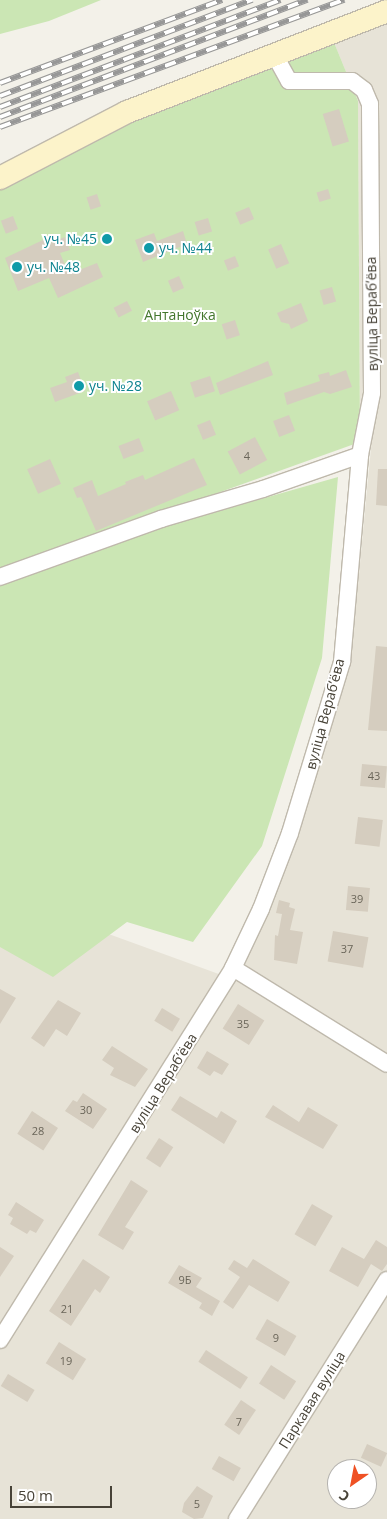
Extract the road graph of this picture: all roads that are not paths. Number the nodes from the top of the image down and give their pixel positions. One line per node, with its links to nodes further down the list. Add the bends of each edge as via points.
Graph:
1 (387, 11): 2 (street)
2 (274, 54): 3 (street, via 127,112); 4 (street, вуліца Верабʼёва, via 289,81 352,81 364,90 370,104 373,371 368,423)
3 (0, 178)
4 (360, 455): 5 (street, via 263,489 161,519); 6 (street, вуліца Верабʼёва, via 342,662 290,833 262,909)
5 (0, 577)
6 (233, 968): 7 (street); 9 (street, вуліца Верабʼёва)
7 (387, 1064)
8 (387, 1280): 10 (street, Паркавая вуліца)
9 (0, 1340)
10 (236, 1519)

